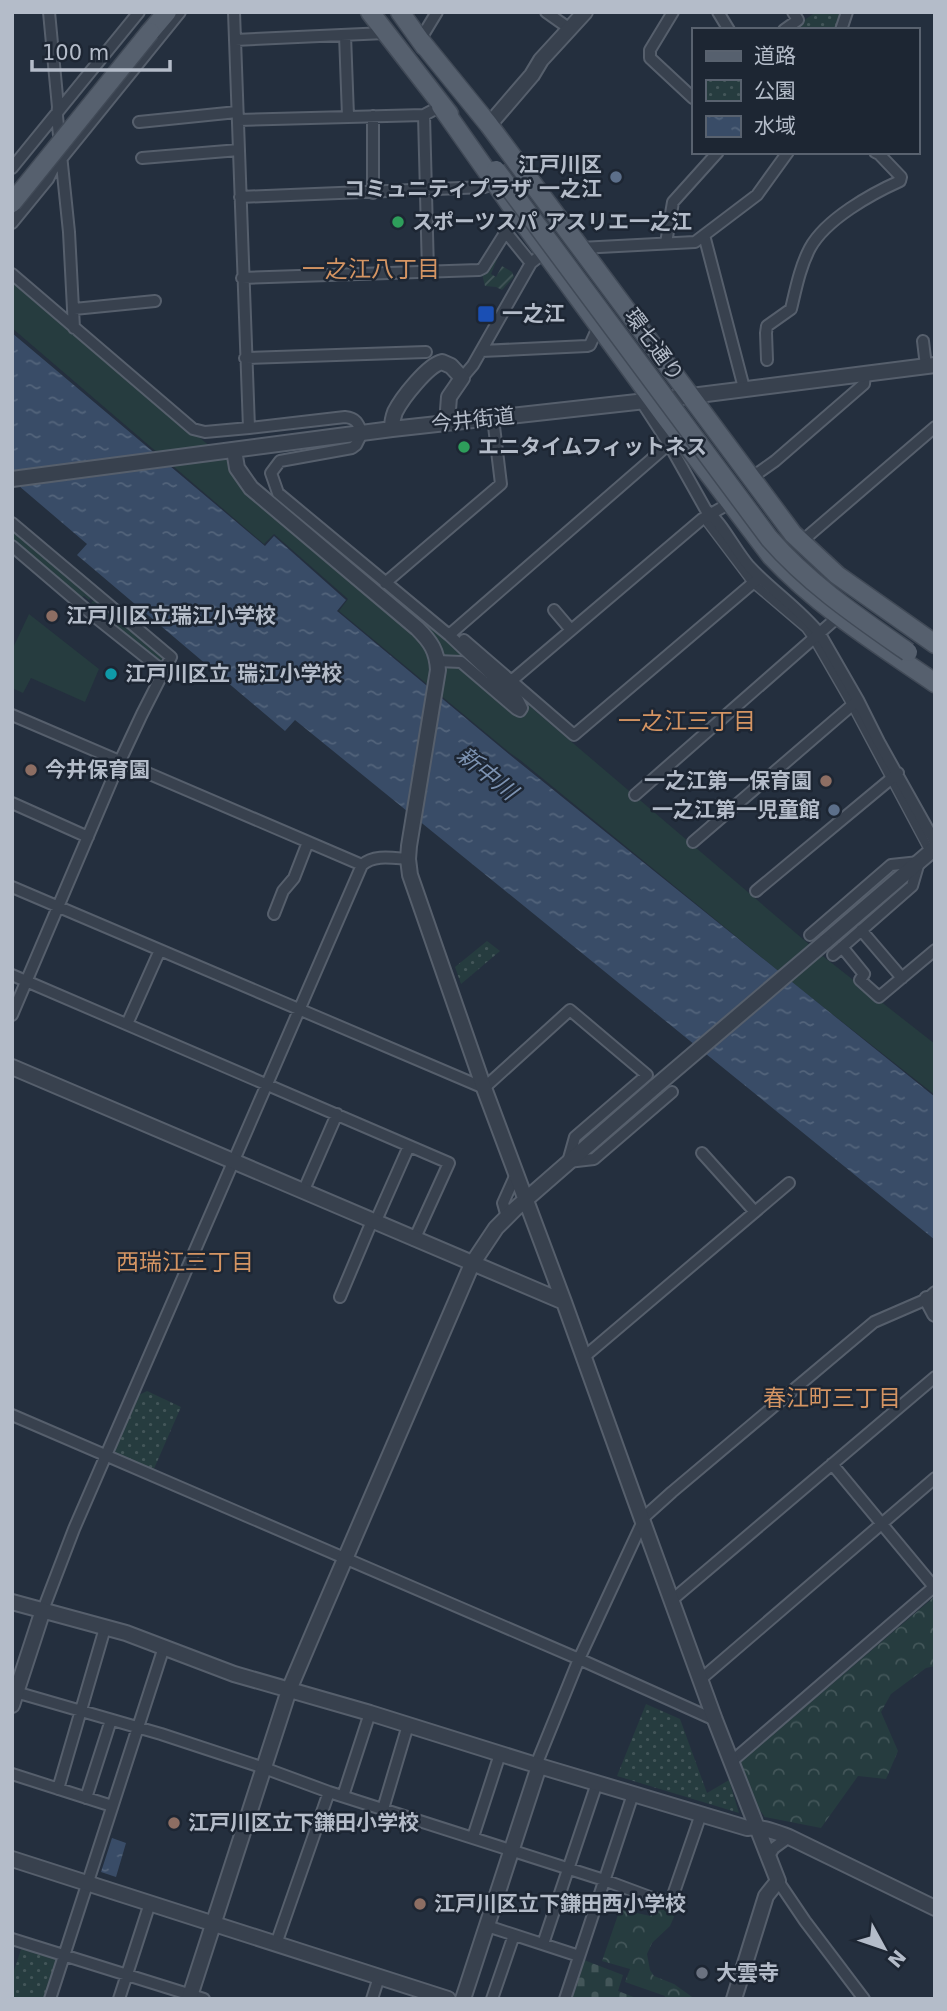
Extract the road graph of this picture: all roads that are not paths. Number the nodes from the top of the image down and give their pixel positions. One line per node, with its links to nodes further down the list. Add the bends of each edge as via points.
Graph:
1 (49, 12): 25 (street)
2 (127, 12): 14 (street)
3 (167, 12): 14 (main road)
4 (180, 12): 36 (street)
5 (233, 12): 20 (street)
6 (370, 12): 18 (main road, 環七通り)
7 (400, 12): 21 (main road, 環七通り)
8 (438, 12): 21 (street)
9 (547, 12): 17 (street)
10 (585, 12): 17 (street)
11 (673, 12): 22 (street, via 649,55)
12 (718, 12): 15 (street)
13 (793, 12): 16 (street, via 799,20)
14 (142, 22): 25 (street); 39 (main road); 43 (main road, bridge)
15 (728, 28)
16 (787, 28)
17 (570, 29): 30 (street)
18 (385, 33): 19 (street); 23 (main road, 環七通り)
19 (345, 35): 20 (street); 27 (street)
20 (235, 40): 26 (street)
21 (420, 40): 30 (main road); 38 (main road, 環七通り, via 464,107)
22 (692, 97)
23 (441, 106): 24 (street); 38 (main road, 環七通り)
24 (424, 115): 28 (street); 40 (street)
25 (57, 116): 36 (street); 37 (street)
26 (238, 116): 27 (street); 29 (street); 31 (street)
27 (348, 116): 28 (street)
28 (373, 117): 41 (street)
29 (139, 122)
30 (489, 125): 49 (main road)
31 (239, 149): 35 (street); 42 (street)
32 (716, 154): 48 (street, via 673,202)
33 (787, 154): 47 (street, via 757,195)
34 (879, 154): 62 (street, via 900,181 822,230 797,279 791,309 767,327)
35 (142, 158)
36 (61, 159): 45 (street); 55 (street)
37 (12, 169)
38 (498, 172): 40 (street, via 485,187); 44 (main road); 91 (main road, 環七通り, bridge, via 769,538 829,596)
39 (12, 186)
40 (427, 190): 41 (street); 51 (street)
41 (373, 193): 42 (street)
42 (240, 197): 53 (street)
43 (12, 203)
44 (517, 214): 46 (street); 50 (main road)
45 (12, 223)
46 (505, 231): 50 (street); 51 (street, via 483,268)
47 (704, 235): 48 (street, via 695,242); 66 (street)
48 (666, 243): 49 (street)
49 (580, 248): 67 (main road)
50 (538, 258): 56 (main road); 59 (street)
51 (428, 272): 53 (street)
52 (12, 274): 57 (street)
53 (242, 278): 61 (street)
54 (155, 301): 55 (street)
55 (74, 309): 57 (street)
56 (599, 325): 59 (street, via 587,346); 68 (main road)
57 (74, 328): 72 (street, via 193,429)
58 (923, 341): 63 (street)
59 (481, 351): 65 (street)
60 (426, 352): 61 (street)
61 (246, 358): 72 (street)
62 (767, 360)
63 (931, 365): 64 (street, 今井街道)
64 (865, 373): 66 (street, 今井街道); 77 (street, via 864,384)
65 (462, 378): 70 (street, via 449,397); 73 (street, via 446,363 432,366 398,407)
66 (744, 388): 67 (street, 今井街道)
67 (691, 396): 68 (street, 今井街道); 77 (main road)
68 (647, 400): 69 (street, 今井街道); 75 (street); 79 (main road)
69 (493, 418): 70 (street, 今井街道); 85 (street, via 501,484)
70 (447, 423): 73 (street, 今井街道)
71 (935, 427): 82 (street)
72 (249, 428): 74 (street, via 352,418)
73 (392, 429): 74 (street, 今井街道)
74 (362, 433): 76 (street, 今井街道); 85 (street, via 352,448 279,461 271,473 278,493)
75 (669, 444): 80 (street); 89 (street)
76 (234, 450): 78 (street, 今井街道); 92 (street, via 237,468 251,488 417,628 436,651)
77 (751, 478): 82 (main road)
78 (12, 479)
79 (730, 503): 80 (street); 87 (main road, via 786,572)
80 (708, 516): 84 (street); 88 (street)
81 (12, 523): 93 (street, via 171,657)
82 (801, 542): 91 (main road)
83 (13, 550): 93 (street)
84 (756, 580): 90 (street, via 812,624); 95 (street, via 574,735)
85 (385, 583): 89 (street)
86 (554, 610): 88 (street)
87 (839, 616): 90 (street); 96 (main road)
88 (571, 630): 95 (street)
89 (449, 635): 92 (street, via 522,708 516,709 461,662); 95 (street, via 459,636)
90 (817, 636): 97 (street); 101 (street)
91 (926, 645): 94 (main road, 環七通り)
92 (437, 666): 107 (street)
93 (163, 671): 99 (street)
94 (935, 672)
95 (510, 682)
96 (935, 683)
97 (855, 702): 100 (street); 105 (street)
98 (12, 715): 99 (street)
99 (120, 761): 103 (street); 104 (street)
100 (895, 776): 106 (street); 111 (street)
101 (635, 795)
102 (12, 803): 103 (street)
103 (88, 836): 112 (street)
104 (308, 842): 109 (street); 113 (street)
105 (693, 842)
106 (933, 850): 108 (street)
107 (408, 853): 109 (street, via 374,858); 128 (street, via 414,888)
108 (919, 862): 114 (street, via 912,887); 115 (street, via 891,865); 116 (street)
109 (362, 865): 122 (street)
110 (12, 887): 112 (street)
111 (756, 891)
112 (59, 907): 117 (street); 121 (street)
113 (274, 914)
114 (861, 930): 116 (street); 120 (street)
115 (810, 935)
116 (833, 948): 120 (street, via 864,974 860,980 879,997); 126 (street, bridge)
117 (160, 950): 122 (street); 124 (street)
118 (935, 950): 120 (street)
119 (12, 975): 121 (street)
120 (902, 978)
121 (27, 981): 123 (street); 124 (street)
122 (300, 1009): 127 (street); 128 (street)
123 (12, 1015)
124 (127, 1024): 127 (street)
125 (12, 1067): 133 (street)
126 (651, 1081): 128 (street, via 570,1010); 134 (street)
127 (268, 1084): 130 (street); 133 (street)
128 (484, 1088): 135 (street)
129 (672, 1092): 134 (street, via 594,1159)
130 (337, 1114): 131 (street); 137 (street)
131 (409, 1146): 141 (street); 142 (street, via 449,1163)
132 (702, 1153): 139 (street)
133 (234, 1162): 137 (street); 151 (street)
134 (568, 1162): 138 (street)
135 (516, 1174): 138 (street); 140 (street, via 503,1203)
136 (789, 1183): 139 (street)
137 (303, 1192): 141 (street)
138 (526, 1199): 140 (street); 146 (street)
139 (754, 1212): 148 (street)
140 (507, 1217): 143 (street)
141 (374, 1222): 142 (street); 145 (street)
142 (414, 1240): 143 (street)
143 (472, 1264): 146 (street); 156 (street)
144 (931, 1296): 147 (street); 154 (street, via 874,1322)
145 (340, 1297)
146 (564, 1302): 148 (street)
147 (935, 1314)
148 (584, 1357): 154 (street)
149 (935, 1377): 152 (street)
150 (12, 1415): 151 (street)
151 (106, 1455): 156 (street); 160 (street)
152 (832, 1464): 155 (street); 158 (street)
153 (935, 1478): 155 (street)
154 (642, 1520): 158 (street); 163 (street)
155 (882, 1524): 157 (street); 164 (street)
156 (346, 1558): 163 (street); 165 (street)
157 (934, 1587): 174 (street)
158 (672, 1600): 164 (street)
159 (12, 1602): 160 (street)
160 (43, 1611): 161 (street); 166 (street)
161 (106, 1628): 162 (street); 167 (street)
162 (164, 1647): 165 (street); 172 (street)
163 (579, 1659): 170 (street); 175 (street)
164 (701, 1679): 170 (street)
165 (289, 1690): 168 (street); 176 (street)
166 (13, 1696): 167 (street)
167 (81, 1712): 169 (street); 179 (street)
168 (370, 1713): 171 (street); 182 (street)
169 (111, 1720): 172 (street); 183 (street)
170 (715, 1720): 174 (street)
171 (408, 1725): 173 (street); 185 (street)
172 (138, 1728): 176 (street); 184 (street)
173 (500, 1754): 175 (street); 189 (street)
174 (731, 1762): 187 (street)
175 (538, 1766): 178 (street); 190 (street)
176 (264, 1768): 180 (street); 199 (street)
177 (12, 1774): 179 (street)
178 (597, 1783): 181 (street); 193 (street)
179 (58, 1789): 183 (street)
180 (329, 1792): 182 (street); 203 (street)
181 (633, 1794): 186 (street); 194 (street)
182 (343, 1796): 185 (street)
183 (86, 1798): 184 (street)
184 (112, 1807): 196 (street)
185 (383, 1809): 189 (street)
186 (701, 1814): 187 (street); 194 (street, via 668,1902)
187 (757, 1827): 188 (street); 191 (street)
188 (789, 1837): 191 (street); 198 (street)
189 (473, 1838): 190 (street)
190 (511, 1850): 193 (street); 200 (street)
191 (768, 1857): 195 (street)
192 (12, 1859): 196 (street)
193 (568, 1869): 194 (street); 204 (street)
194 (604, 1880): 206 (street)
195 (778, 1881): 217 (street, via 766,1896); 218 (street)
196 (88, 1883): 197 (street); 205 (street)
197 (150, 1903): 199 (street); 207 (street)
198 (935, 1908)
199 (213, 1923): 203 (street); 209 (street)
200 (487, 1926): 201 (street); 214 (street)
201 (514, 1935): 204 (street); 215 (street)
202 (12, 1939): 205 (street)
203 (276, 1944): 208 (street)
204 (542, 1944): 206 (street)
205 (64, 1955): 207 (street); 210 (street)
206 (579, 1956): 216 (street)
207 (127, 1974): 209 (street); 211 (street)
208 (379, 1977): 212 (street); 213 (street)
209 (194, 1997)
210 (50, 1999)
211 (119, 1999)
212 (372, 1999)
213 (447, 1999)
214 (463, 1999)
215 (492, 1999)
216 (565, 1999)
217 (734, 1999)
218 (863, 1999)

